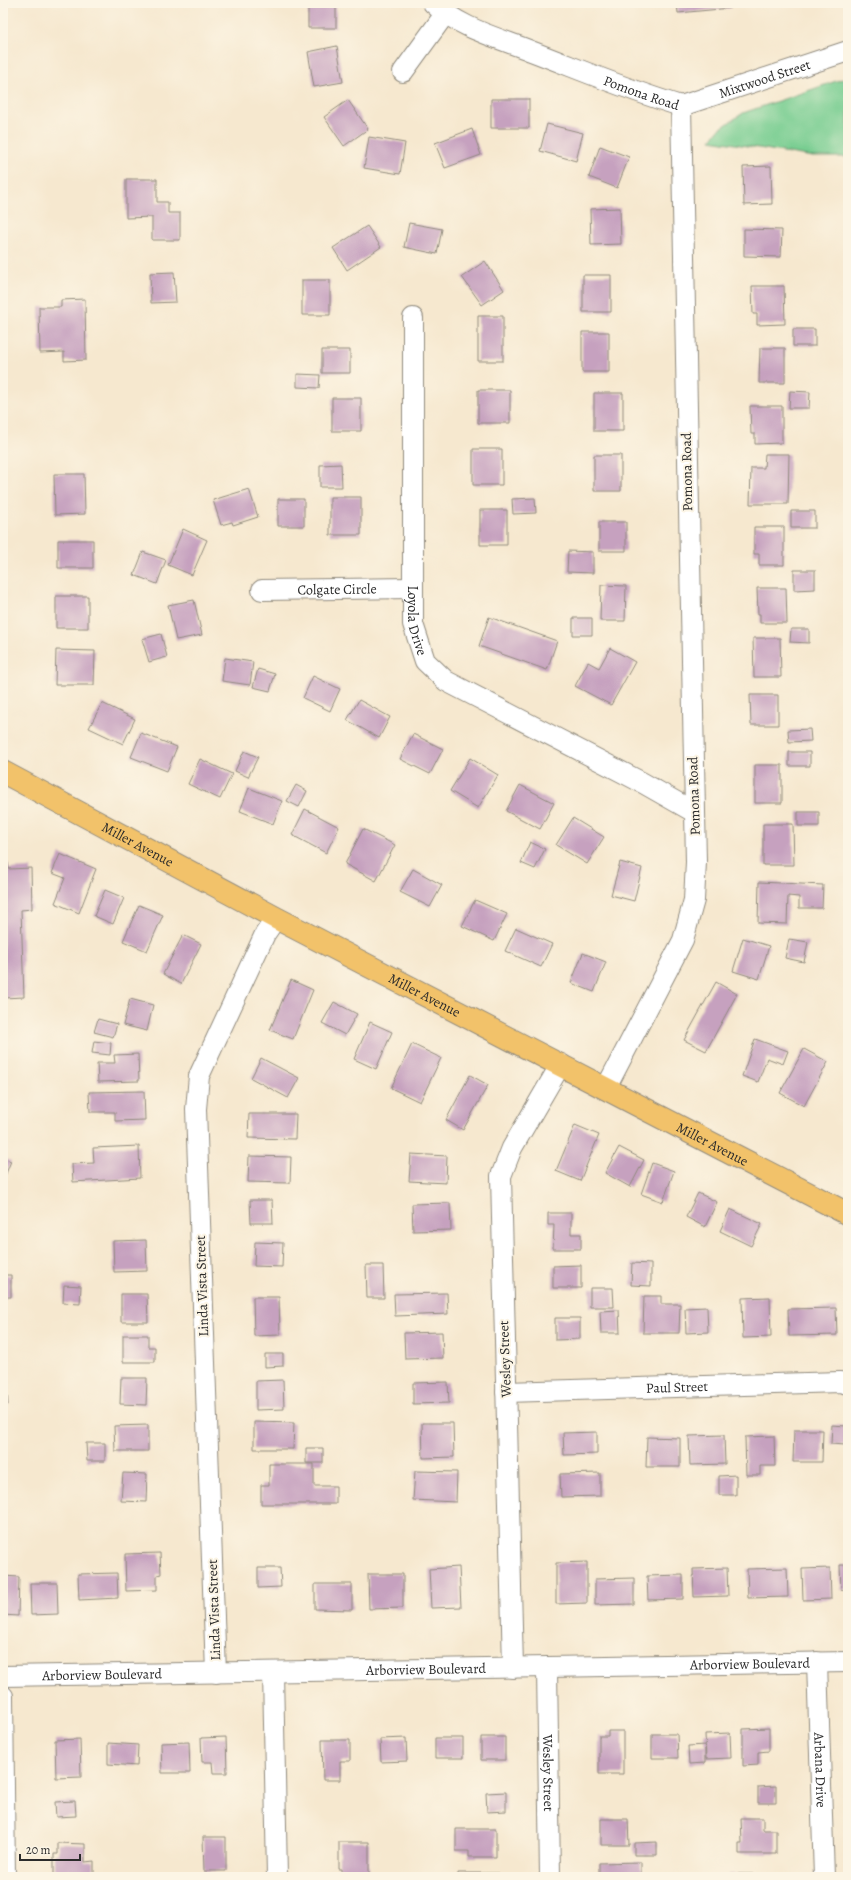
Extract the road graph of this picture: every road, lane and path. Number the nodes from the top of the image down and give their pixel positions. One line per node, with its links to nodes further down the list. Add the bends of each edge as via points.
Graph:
1 (439, 9): 3 (street); 4 (street, Pomona Road, via 482,31 640,94)
2 (848, 51): 4 (street, Mixtwood Street)
3 (403, 72)
4 (680, 106): 9 (street, Pomona Road)
5 (412, 318): 6 (street, Loyola Drive)
6 (412, 588): 7 (street, Colgate Circle); 9 (street, Loyola Drive, via 412,624 425,661 446,681)
7 (262, 590)
8 (3, 772): 10 (main road, Miller Avenue)
9 (694, 812): 12 (street, Pomona Road, via 694,900 683,940)
10 (276, 918): 11 (main road, Miller Avenue); 21 (street, Linda Vista Street, via 265,934 199,1076 196,1117)
11 (561, 1064): 12 (main road, Miller Avenue); 15 (street, Wesley Street, via 512,1148 501,1176)
12 (606, 1088): 13 (main road, Miller Avenue)
13 (848, 1214)
14 (848, 1384): 15 (street, Paul Street, via 840,1382)
15 (506, 1392): 18 (street, Wesley Street)
16 (817, 1662): 17 (street, Arborview Boulevard); 19 (street, Arborview Boulevard); 27 (street, Arbana Drive)
17 (848, 1662)
18 (513, 1668): 19 (street, Arborview Boulevard); 20 (street, Arborview Boulevard)
19 (547, 1668): 26 (street, Wesley Street)
20 (273, 1672): 21 (street, Arborview Boulevard); 25 (street)
21 (216, 1673): 22 (street, Arborview Boulevard)
22 (3, 1676)
23 (3, 1696): 24 (street)
24 (5, 1877)
25 (276, 1877)
26 (550, 1877)
27 (824, 1877)

